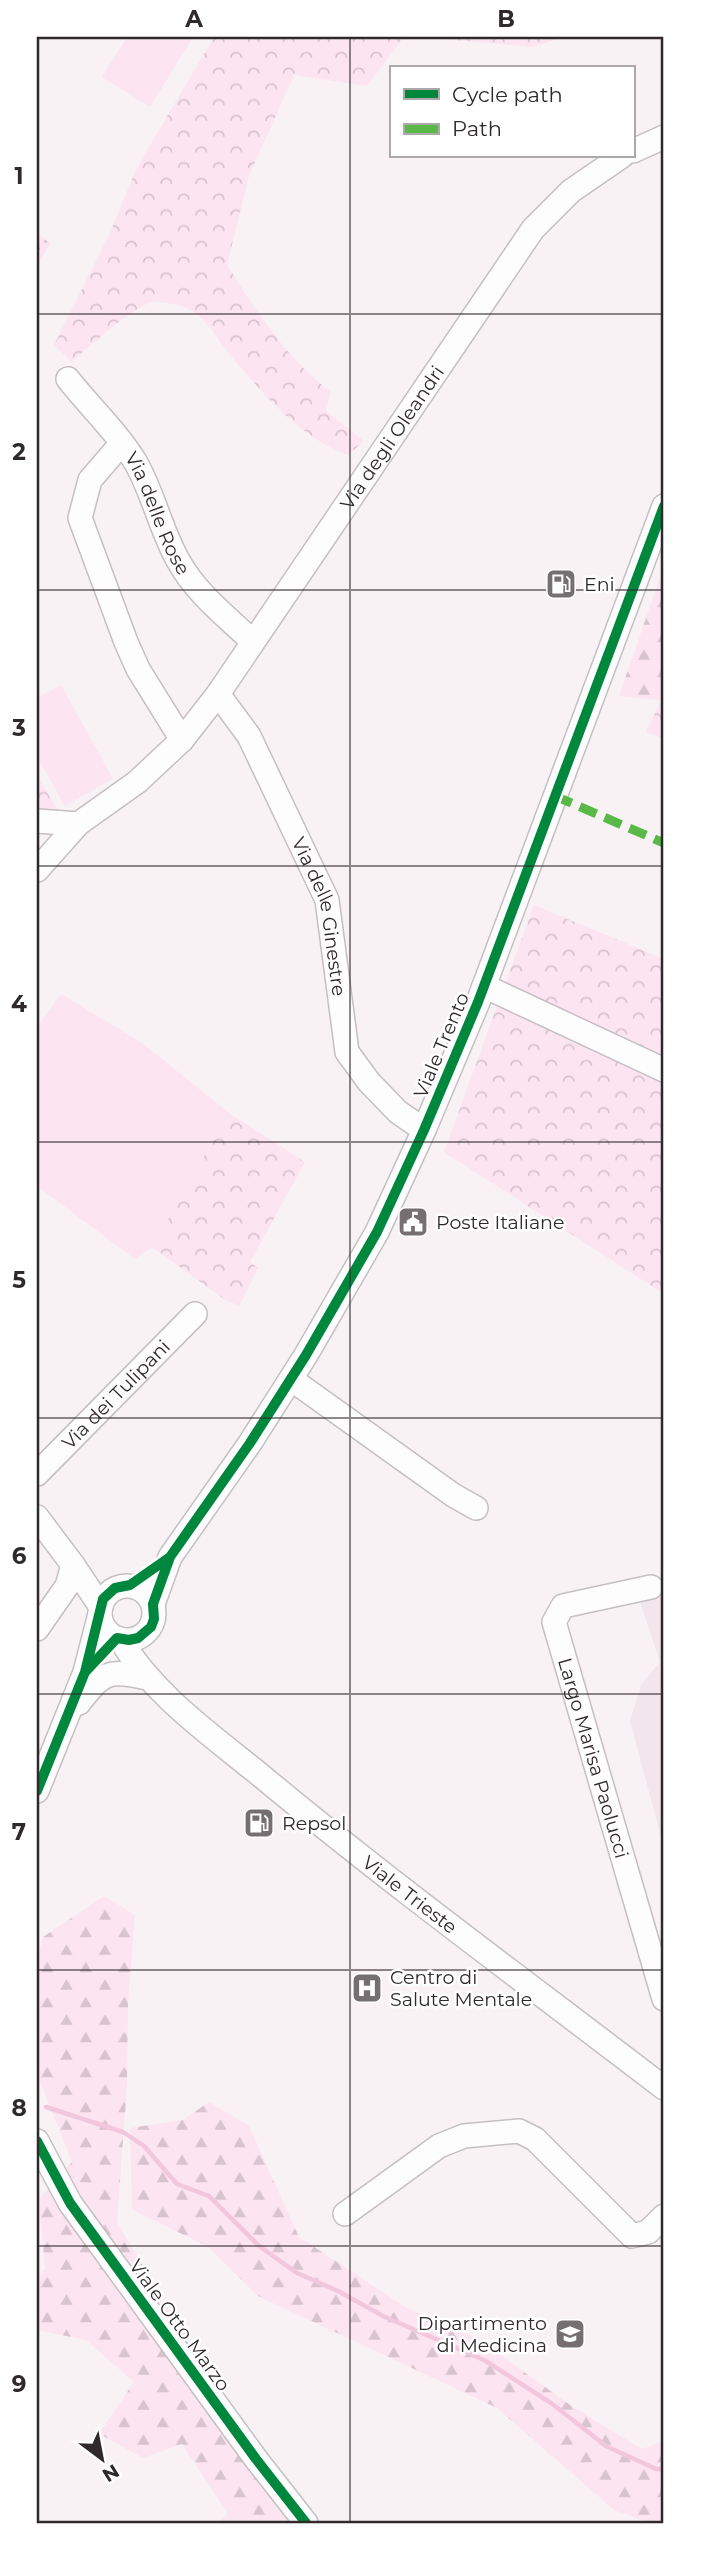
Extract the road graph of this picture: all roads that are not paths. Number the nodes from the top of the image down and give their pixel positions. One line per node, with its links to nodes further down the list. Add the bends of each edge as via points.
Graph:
1 (664, 137): 2 (street)
2 (634, 151)
3 (619, 158): 7 (street, Via degli Oleandri, via 571,191 533,229)
4 (68, 379): 5 (street, Via delle Rose)
5 (121, 444): 7 (street, Via delle Rose, via 150,490 179,564); 9 (street, via 90,480 80,518 138,669)
6 (664, 506): 13 (street, Viale Trento)
7 (252, 641): 8 (street, Via degli Oleandri)
8 (218, 694): 9 (street, Via degli Oleandri); 15 (street, Via delle Ginestre, via 249,736 327,900 346,1052 398,1112)
9 (182, 740): 11 (street, Via degli Oleandri, via 137,782)
10 (37, 821): 11 (street)
11 (78, 824): 12 (street, Via degli Oleandri)
12 (37, 870)
13 (484, 986): 14 (street); 15 (street, Viale Trento)
14 (664, 1070)
15 (424, 1130): 17 (street, Viale Trento, via 377,1232)
16 (195, 1314): 18 (street, Via dei Tulipani)
17 (291, 1379): 19 (street); 21 (street, Viale Trento)
18 (37, 1474)
19 (476, 1508)
20 (37, 1517): 22 (street)
21 (170, 1557): 23 (street, Viale Trento); 25 (street, Viale Trento)
22 (76, 1569): 23 (street); 26 (street); 27 (street)
23 (126, 1586): 25 (street, via 147,1594); 26 (street, via 108,1593)
24 (651, 1587): 34 (street, Largo Marisa Paolucci, via 564,1606 554,1622)
25 (153, 1604): 28 (street, via 154,1619)
26 (100, 1611): 29 (street, via 105,1629); 30 (street)
27 (37, 1629)
28 (146, 1633): 29 (street); 31 (street)
29 (118, 1639): 30 (street); 31 (street, Viale Trieste)
30 (85, 1672): 32 (street)
31 (155, 1685): 32 (street, via 125,1673 109,1674 96,1681); 35 (street, Viale Trieste, via 330,1833)
32 (66, 1719): 33 (street)
33 (37, 1791)
34 (664, 1998)
35 (664, 2088)
36 (37, 2141): 39 (street, Viale Otto Marzo, via 71,2203)
37 (345, 2214): 38 (street, via 439,2146 464,2136 519,2131 535,2139 632,2236 648,2231)
38 (664, 2216)
39 (306, 2523)

